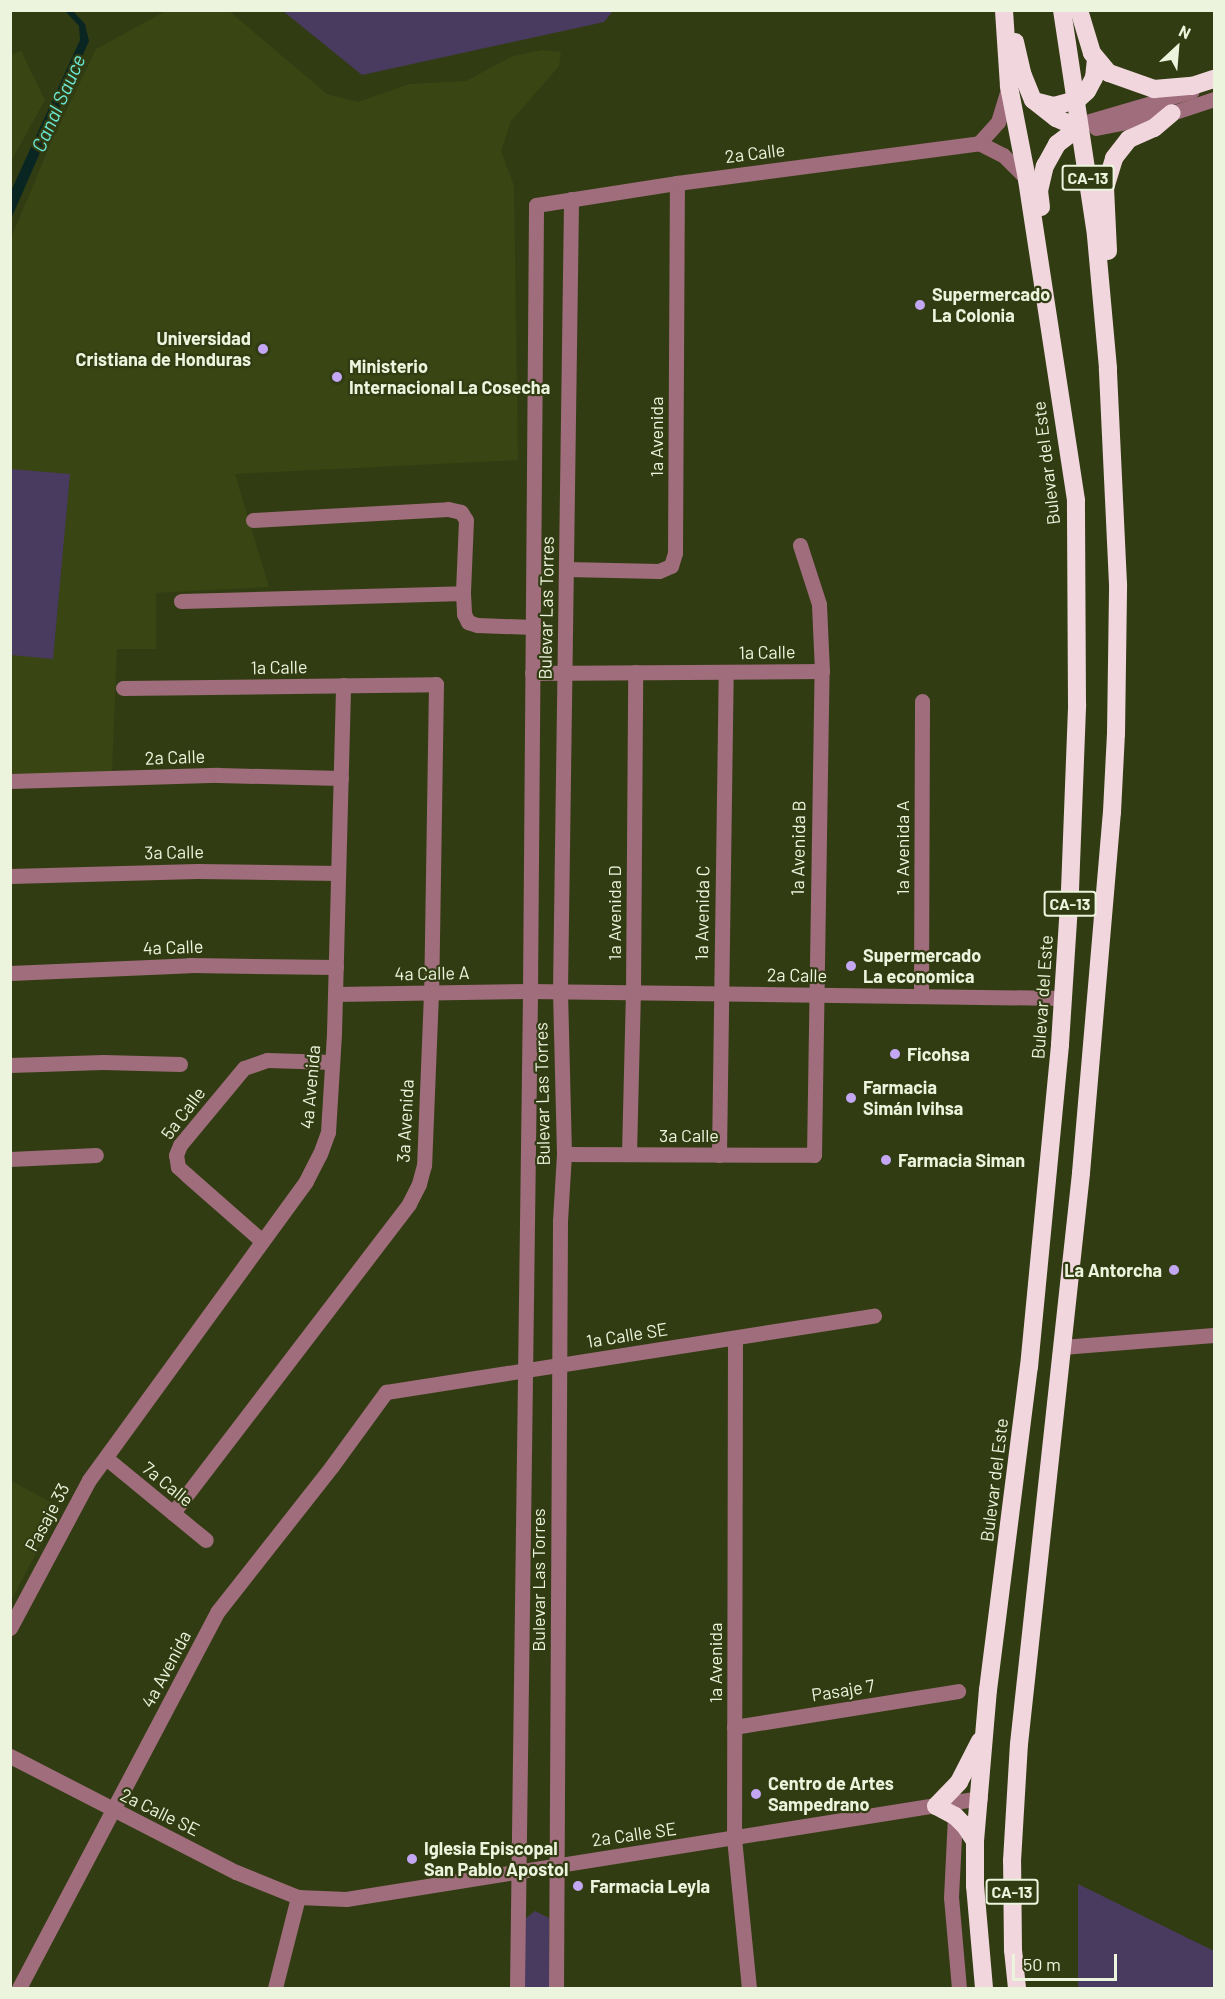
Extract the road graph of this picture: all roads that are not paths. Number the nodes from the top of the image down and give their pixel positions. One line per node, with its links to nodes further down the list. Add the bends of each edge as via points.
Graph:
1 (1004, 10): 7 (highway, Bulevar del Este / CA-13)
2 (1010, 10): 9 (highway, via 1020,65)
3 (1062, 10): 35 (highway, CA-13, bridge, via 1096,234 1108,368 1118,584)
4 (1079, 10): 5 (highway)
5 (1096, 59): 6 (highway, via 1109,73 1154,89); 9 (highway, via 1094,78 1077,100 1054,106)
6 (1215, 80): 11 (street, via 1208,87 1090,121)
7 (1009, 86): 12 (street, via 998,122); 13 (highway, Bulevar del Este / CA-13)
8 (1215, 99): 10 (street)
9 (1033, 100): 11 (highway, via 1056,118)
10 (1172, 113): 11 (street); 35 (highway, via 1121,146 1110,166 1106,188 1126,556 1124,729)
11 (1078, 128): 17 (highway, via 1053,149 1039,191 1067,385)
12 (979, 143): 13 (street, via 1003,155); 14 (street, 2a Calle)
13 (1027, 179): 17 (highway, Bulevar del Este / CA-13)
14 (677, 183): 15 (street, 2a Calle); 20 (street, 1a Avenida, via 675,553 670,566 659,571)
15 (571, 199): 16 (street, 2a Calle); 20 (street, Bulevar Las Torres)
16 (536, 205): 23 (street, Bulevar Las Torres)
17 (1069, 458): 48 (highway, Bulevar del Este / CA-13, via 1076,500 1077,704)
18 (253, 520): 21 (street, via 448,509 461,512 466,520)
19 (800, 545): 24 (street, 1a Avenida B, via 819,604)
20 (566, 569): 25 (street, Bulevar Las Torres)
21 (463, 593): 22 (street); 23 (street, via 468,622)
22 (181, 601)
23 (533, 627): 28 (street, Bulevar Las Torres)
24 (822, 671): 27 (street, 1a Calle); 46 (street, 1a Avenida B)
25 (565, 672): 26 (street, 1a Calle); 28 (street, 1a Calle); 41 (street, Bulevar Las Torres)
26 (635, 672): 27 (street, 1a Calle); 42 (street, 1a Avenida D)
27 (726, 672): 44 (street, 1a Avenida C)
28 (532, 673): 40 (street, Bulevar Las Torres)
29 (436, 684): 30 (street, 1a Calle); 43 (street, 3a Avenida)
30 (343, 686): 31 (street, 1a Calle); 33 (street, 4a Avenida)
31 (123, 688)
32 (922, 701): 47 (street, 1a Avenida A)
33 (341, 778): 34 (street, 2a Calle, via 218,775); 36 (street, 4a Avenida)
34 (10, 781)
35 (1112, 812): 62 (highway, CA-13)
36 (338, 873): 37 (street, 3a Calle, via 197,871); 38 (street, 4a Avenida)
37 (10, 876)
38 (336, 967): 39 (street, 4a Calle, via 190,965); 45 (street, 4a Avenida)
39 (10, 973)
40 (530, 991): 41 (street, 2a Calle); 43 (street, 4a Calle A); 64 (street, Bulevar Las Torres)
41 (560, 991): 42 (street, 2a Calle); 52 (street, Bulevar Las Torres)
42 (633, 992): 44 (street, 2a Calle); 53 (street, 1a Avenida D)
43 (431, 993): 45 (street, 4a Calle A); 67 (street, 3a Avenida, via 424,1165 409,1204)
44 (721, 993): 46 (street, 2a Calle); 55 (street, 1a Avenida C)
45 (335, 994): 49 (street, 4a Avenida)
46 (815, 994): 47 (street, 2a Calle); 56 (street, 1a Avenida B)
47 (921, 996): 48 (street, 2a Calle)
48 (1064, 998): 72 (highway, Bulevar del Este / CA-13, via 1029,1367)
49 (332, 1062): 58 (street, 4a Avenida, via 328,1132 320,1155); 58 (street, 5a Calle, via 267,1060 244,1068 180,1145 176,1155 178,1167)
50 (180, 1064): 51 (street, 5a Calle)
51 (10, 1065)
52 (564, 1154): 53 (street, 3a Calle); 63 (street, Bulevar Las Torres)
53 (629, 1154): 55 (street, 3a Calle)
54 (96, 1155): 57 (street)
55 (719, 1155): 56 (street, 3a Calle)
56 (814, 1155)
57 (10, 1159)
58 (262, 1241): 66 (street, 4a Avenida)
59 (874, 1316): 61 (street, 1a Calle SE)
60 (1215, 1335): 62 (street)
61 (735, 1338): 63 (street, 1a Calle SE); 71 (street, 1a Avenida)
62 (1062, 1347): 90 (highway, CA-13, via 1019,1744 1012,1861)
63 (559, 1365): 64 (street, 1a Calle SE); 80 (street, Bulevar Las Torres)
64 (524, 1370): 65 (street, 1a Calle SE); 81 (street, Bulevar Las Torres)
65 (386, 1392): 76 (street, 4a Avenida, via 218,1611)
66 (106, 1458): 67 (street, 7a Calle); 69 (street, Pasaje 33, via 89,1480)
67 (173, 1513): 68 (street, 7a Calle)
68 (206, 1540)
69 (10, 1628)
70 (958, 1691): 71 (street, Pasaje 7)
71 (734, 1727): 78 (street, 1a Avenida)
72 (985, 1728): 74 (highway, Bulevar del Este / CA-13); 75 (highway, via 958,1782)
73 (10, 1756): 76 (street, 2a Calle SE)
74 (980, 1798): 75 (street, 2a Calle SE); 79 (highway, Bulevar del Este / CA-13)
75 (936, 1806): 77 (highway); 78 (street, 2a Calle SE)
76 (114, 1811): 82 (street, 2a Calle SE, via 236,1872); 83 (street, 4a Avenida)
77 (955, 1816): 79 (highway); 88 (street, via 951,1897)
78 (734, 1838): 80 (street, 2a Calle SE); 87 (street, 1a Avenida)
79 (975, 1841): 89 (highway, Bulevar del Este / CA-13)
80 (555, 1865): 81 (street, 2a Calle SE); 86 (street, Bulevar Las Torres)
81 (519, 1872): 82 (street, 2a Calle SE, via 346,1899); 85 (street, Bulevar Las Torres)
82 (298, 1897): 84 (street)
83 (18, 1989)
84 (275, 1989)
85 (517, 1989)
86 (556, 1989)
87 (749, 1989)
88 (959, 1989)
89 (984, 1989)
90 (1017, 1989)

